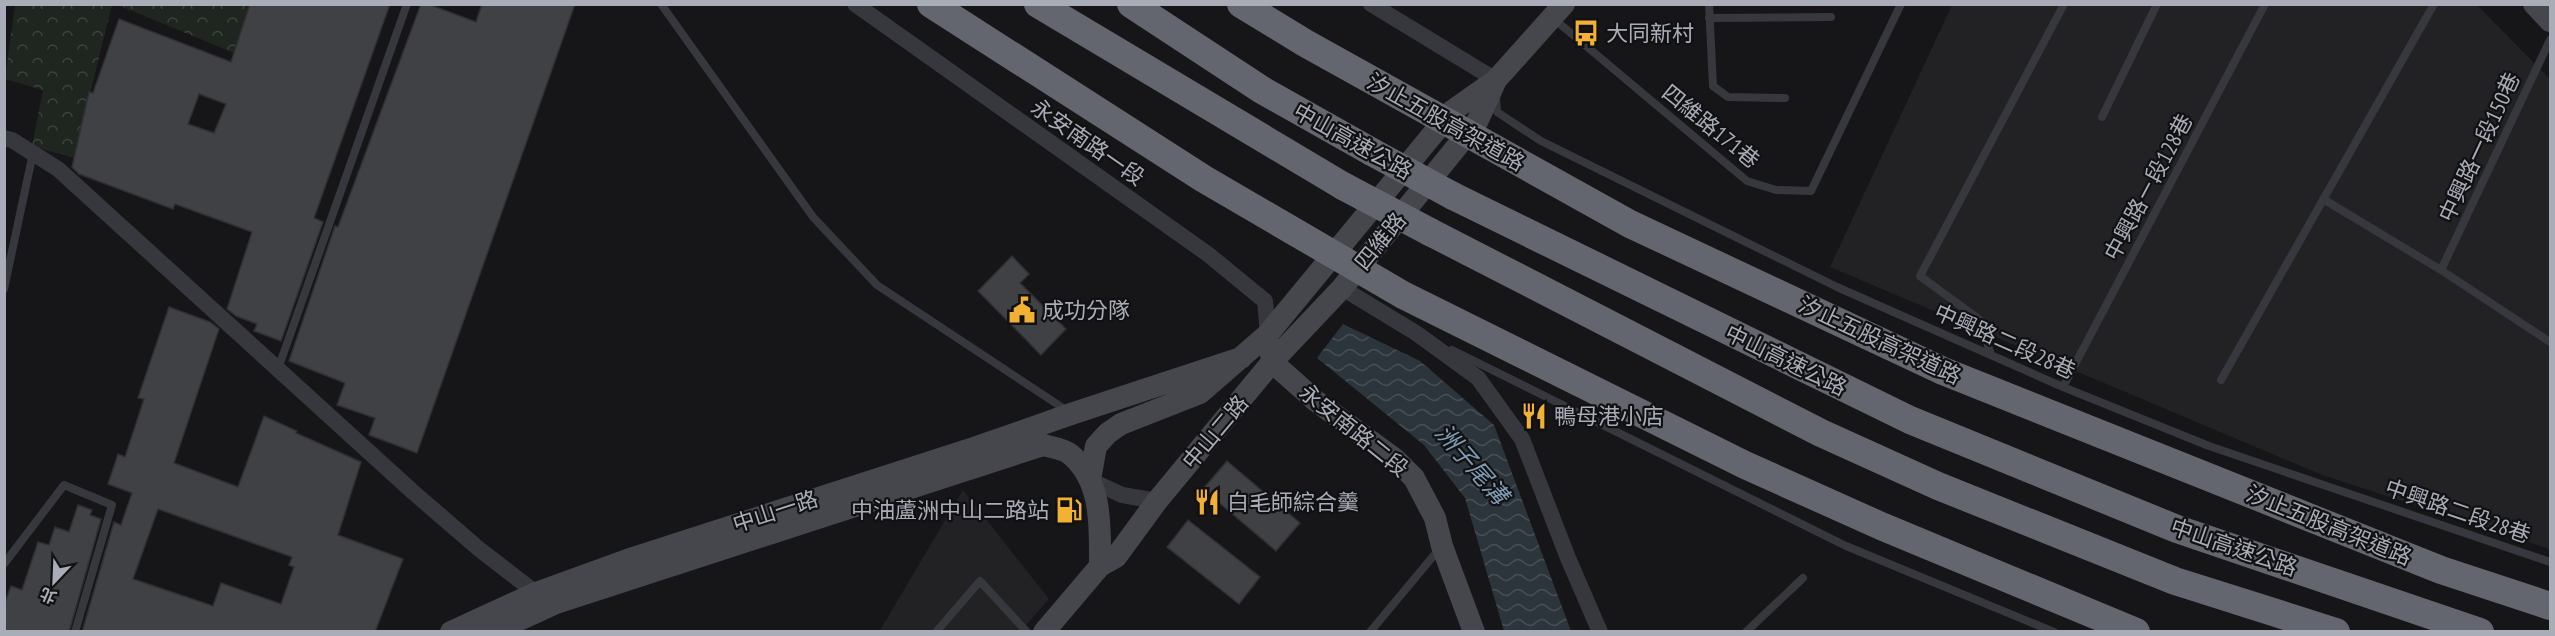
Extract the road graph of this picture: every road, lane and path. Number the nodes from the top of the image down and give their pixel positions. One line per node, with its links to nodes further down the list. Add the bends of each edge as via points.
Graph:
1 (407, 4): 36 (lane)
2 (662, 4): 39 (lane, via 813,218 877,285)
3 (855, 4): 31 (street, 永安南路一段, via 1209,255 1265,301)
4 (931, 4): 60 (highway, bridge, via 1204,179 1403,295 1745,465)
5 (1038, 4): 61 (highway, 中山高速公路, bridge, via 1343,186 1821,433 1938,486 2175,581)
6 (1131, 4): 62 (highway, 中山高速公路, bridge, via 1262,90 1453,196 1910,420 2177,529)
7 (1241, 4): 48 (highway, 汐止五股高架道路, bridge, via 1630,224 1943,371 2441,570)
8 (1371, 4): 21 (street)
9 (1709, 4): 18 (lane)
10 (1901, 4): 16 (lane, 四維路171巷, via 1811,191 1776,190 1747,182)
11 (2064, 4): 33 (lane, via 1920,276 1980,320)
12 (2157, 4): 23 (lane)
13 (2265, 4): 38 (lane, 中興路ㄧ段128巷)
14 (2434, 4): 26 (lane)
15 (2534, 4): 19 (street)
16 (1558, 11): 21 (street, 四維路)
17 (1830, 17): 18 (lane)
18 (1709, 18): 22 (lane, via 1713,86 1728,98)
19 (2550, 21)
20 (2550, 40): 27 (lane, 中興路一段150巷)
21 (1496, 80): 28 (street, 四維路, via 1477,122); 31 (street, 四維路, via 1452,111); 33 (lane, 中興路二段28巷, via 1497,112 1541,141 1837,287)
22 (1785, 98)
23 (2102, 117)
24 (4, 138): 25 (street)
25 (33, 153): 29 (lane); 36 (street, via 58,169)
26 (2323, 199): 27 (lane); 37 (lane)
27 (2441, 270): 32 (lane)
28 (1342, 288): 30 (street); 35 (street, 四維路)
29 (4, 289)
30 (1416, 333): 57 (street, via 1478,378 1522,439); 59 (lane, via 1846,546)
31 (1268, 334): 34 (street, 中山一路); 35 (street)
32 (2550, 342)
33 (1991, 355): 38 (lane, 中興路二段28巷)
34 (1241, 358): 39 (street, 中山一路); 40 (street, 中山一路, via 1200,393 1121,424 1108,433 1096,446)
35 (1272, 362): 41 (street, 中山二路); 42 (street, 永安南路二段, via 1414,478 1435,518)
36 (278, 369): 47 (street, via 413,492)
37 (2221, 380)
38 (2063, 387): 43 (lane, 中興路二段28巷, via 2209,446)
39 (1071, 414): 47 (street, 中山一路)
40 (1090, 480): 41 (street, via 1122,495); 45 (street, 中山一路, via 1100,517); 51 (street, 中山一路, via 1070,454 1043,445 556,603)
41 (1158, 501): 45 (street, 中山二路, via 1116,557)
42 (1442, 546): 55 (lane); 56 (street, 永安南路二段)
43 (2550, 562)
44 (4, 564): 49 (lane, via 64,484 112,505)
45 (1100, 566): 54 (street, 中山二路)
46 (1803, 578): 58 (lane)
47 (536, 593): 50 (street, 中山一路)
48 (2550, 606)
49 (75, 632)
50 (451, 632)
51 (493, 632)
52 (936, 632): 53 (lane, via 980,581)
53 (1027, 632)
54 (1044, 632)
55 (1370, 632)
56 (1474, 632)
57 (1600, 632)
58 (1746, 632)
59 (2054, 632)
60 (2136, 632)
61 (2336, 632)
62 (2480, 632)

